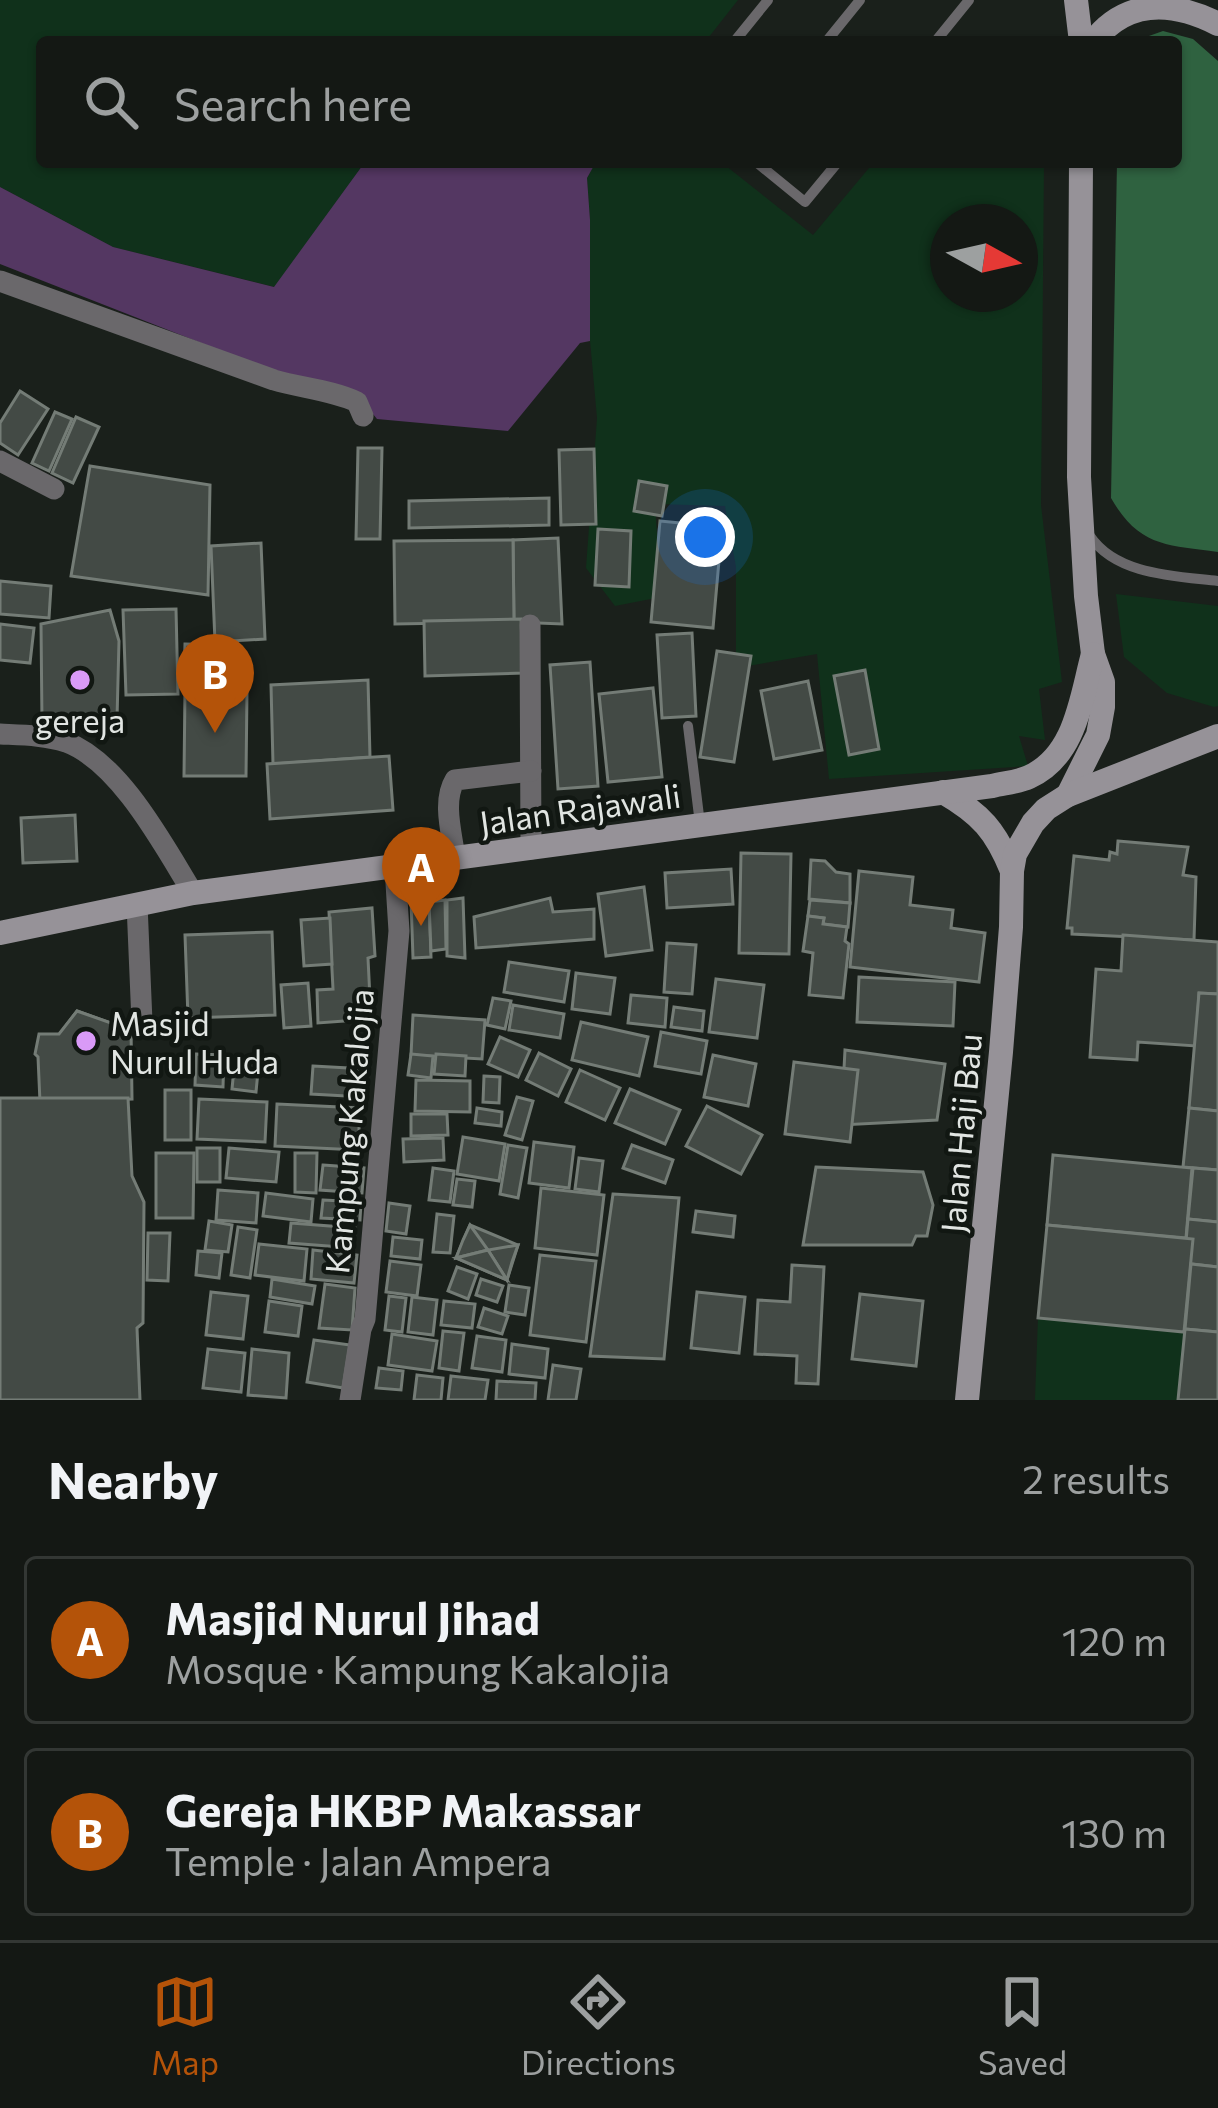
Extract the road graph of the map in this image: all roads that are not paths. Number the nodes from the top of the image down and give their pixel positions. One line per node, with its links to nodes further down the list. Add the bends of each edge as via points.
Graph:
1 (768, 0): 6 (lane)
2 (860, 0): 7 (lane)
3 (969, 0): 8 (lane)
4 (1076, 0): 9 (main road)
5 (1218, 24): 10 (main road, via 1154,2 1114,16)
6 (739, 36)
7 (831, 36)
8 (940, 36)
9 (1080, 36)
10 (1098, 36)
11 (764, 168): 12 (lane, via 806,202)
12 (833, 168)
13 (1081, 168): 18 (main road)
14 (0, 281): 15 (street, via 274,380 347,397)
15 (363, 416)
16 (0, 460): 17 (street)
17 (54, 489)
18 (1081, 523): 19 (lane, via 1116,561); 21 (main road)
19 (1218, 581)
20 (530, 625): 25 (street)
21 (1093, 654): 26 (main road, Jalan Rajawali, via 1071,734 1053,762 1028,777); 27 (main road, via 1102,682 1098,735)
22 (688, 726): 28 (lane)
23 (0, 734): 33 (street, via 68,743 94,759 137,804)
24 (1218, 736): 27 (main road)
25 (531, 771): 29 (street); 30 (street, via 451,784)
26 (943, 792): 28 (main road, Jalan Rajawali); 32 (main road, Jalan Haji Bau, via 992,830)
27 (1068, 796): 32 (main road, Jalan Haji Bau, via 1033,823)
28 (700, 826): 29 (main road, Jalan Rajawali)
29 (531, 849): 30 (main road, Jalan Rajawali)
30 (455, 858): 31 (main road, Jalan Rajawali)
31 (395, 867): 33 (main road, Jalan Rajawali); 37 (street, Kampung Kakalojia, via 399,931 365,1319)
32 (1012, 872): 38 (main road, Jalan Haji Bau)
33 (193, 893): 34 (main road, Jalan Rajawali)
34 (137, 904): 35 (main road, Jalan Rajawali); 36 (street)
35 (0, 933)
36 (142, 1022)
37 (350, 1400)
38 (967, 1400)

